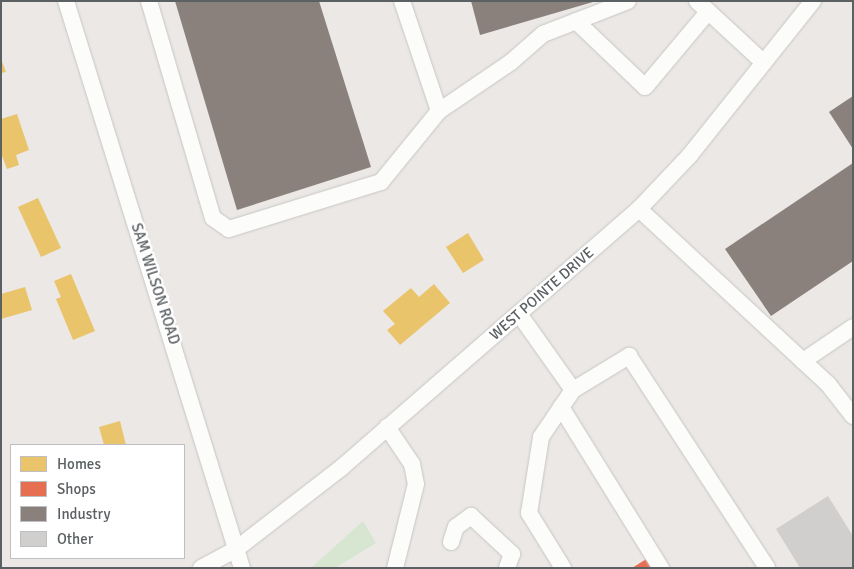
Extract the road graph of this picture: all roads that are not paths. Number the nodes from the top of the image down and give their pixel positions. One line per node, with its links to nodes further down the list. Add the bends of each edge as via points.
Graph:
1 (66, 1): 19 (street, SAM WILSON ROAD)
2 (149, 1): 9 (street, via 213,218 229,229 381,182)
3 (402, 1): 9 (street)
4 (628, 1): 7 (street)
5 (813, 1): 8 (street, WEST POINTE DRIVE)
6 (703, 7): 7 (street, via 646,86); 8 (street)
7 (576, 21): 9 (street, via 543,34 511,62)
8 (764, 62): 10 (street, WEST POINTE DRIVE, via 690,155)
9 (439, 111)
10 (638, 209): 11 (street, WEST POINTE DRIVE); 13 (street)
11 (519, 314): 14 (street); 17 (street, WEST POINTE DRIVE)
12 (853, 327): 13 (street)
13 (803, 361): 16 (street)
14 (573, 390): 15 (street); 26 (street, via 629,356)
15 (561, 407): 24 (street, via 542,437 529,513); 25 (street)
16 (853, 416)
17 (387, 427): 19 (street, WEST POINTE DRIVE); 22 (street, via 415,476 415,494)
18 (451, 542): 23 (street, via 456,526 470,516 512,554)
19 (236, 550): 20 (street, WEST POINTE DRIVE); 21 (street, SAM WILSON ROAD)
20 (201, 568)
21 (242, 568)
22 (395, 568)
23 (507, 568)
24 (563, 568)
25 (661, 568)
26 (767, 568)

